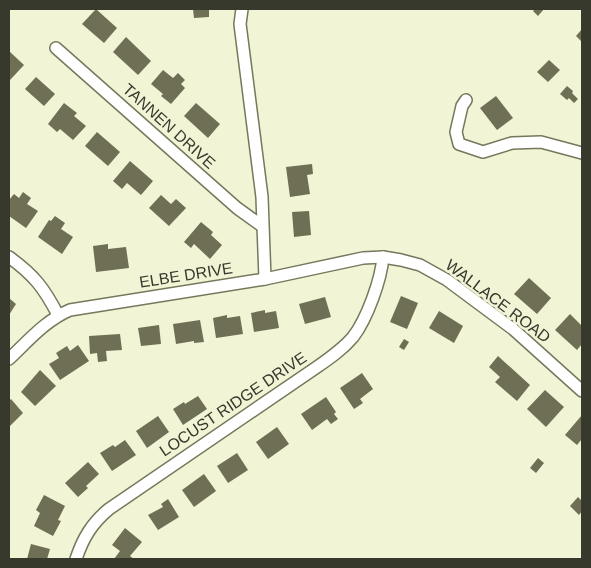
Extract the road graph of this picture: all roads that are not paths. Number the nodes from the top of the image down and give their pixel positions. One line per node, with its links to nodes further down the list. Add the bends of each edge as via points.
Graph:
1 (242, 9): 5 (street, via 240,24 262,197)
2 (56, 48): 5 (street, TANNEN DRIVE, via 237,208)
3 (466, 100): 4 (street, via 456,132 459,144 483,152 512,143 540,142)
4 (582, 153)
5 (262, 226): 8 (street)
6 (9, 257): 9 (street, via 39,282)
7 (383, 257): 8 (street, ELBE DRIVE, via 341,262); 11 (street, WALLACE ROAD, via 420,265 447,280 513,329); 12 (street, LOCUST RIDGE DRIVE, via 380,277 361,324 342,348 109,509 88,530)
8 (265, 279): 9 (street, ELBE DRIVE, via 91,306)
9 (58, 315): 10 (street, ELBE DRIVE)
10 (9, 359)
11 (582, 391)
12 (76, 559)

